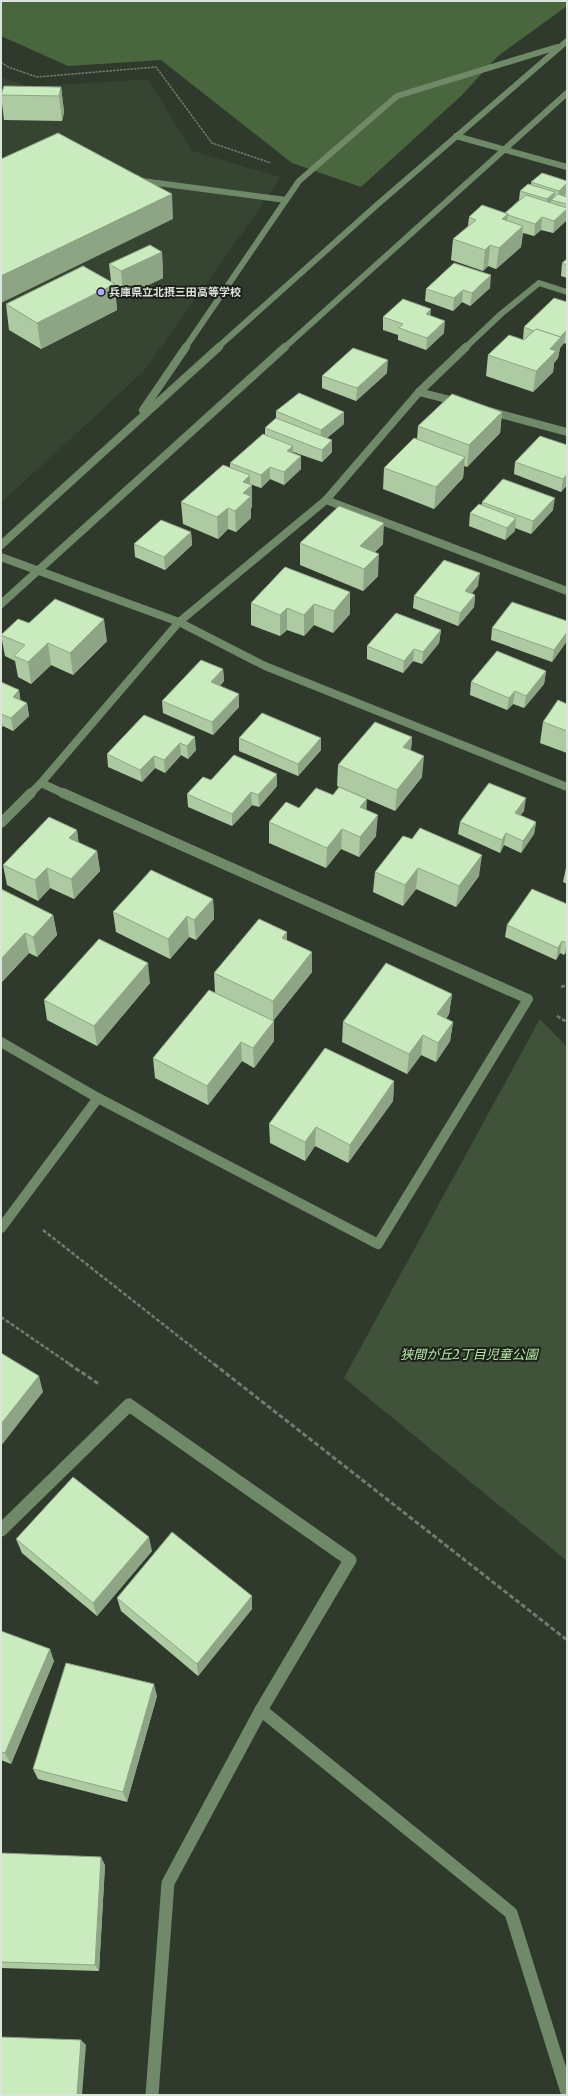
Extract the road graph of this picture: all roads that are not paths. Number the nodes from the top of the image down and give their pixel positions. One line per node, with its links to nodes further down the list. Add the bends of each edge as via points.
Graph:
1 (564, 44): 3 (street); 7 (street, via 397,96 306,174)
2 (567, 93): 4 (street)
3 (456, 136): 4 (street); 12 (street)
4 (506, 149): 5 (street); 17 (street)
5 (567, 167)
6 (129, 174): 7 (street, via 142,181)
7 (286, 200): 12 (street)
8 (567, 292): 9 (street, via 539,283 501,314)
9 (419, 392): 10 (street); 14 (street)
10 (464, 404)
11 (478, 408): 13 (street)
12 (134, 423): 15 (street)
13 (567, 432)
14 (326, 500): 18 (street); 20 (street)
15 (1, 545)
16 (1, 557): 17 (street)
17 (37, 571): 19 (street); 20 (street)
18 (567, 591)
19 (1, 604)
20 (179, 622): 21 (street); 22 (street, via 265,666)
21 (41, 783): 23 (street); 25 (street, via 528,999 378,1244)
22 (567, 787)
23 (1, 823)
24 (1, 1042): 25 (street)
25 (98, 1098): 26 (street)
26 (1, 1228)
27 (1, 1530): 28 (street, via 129,1405 350,1560)
28 (260, 1710): 29 (street, via 511,1914); 30 (street, via 168,1883)
29 (567, 2092)
30 (152, 2095)

